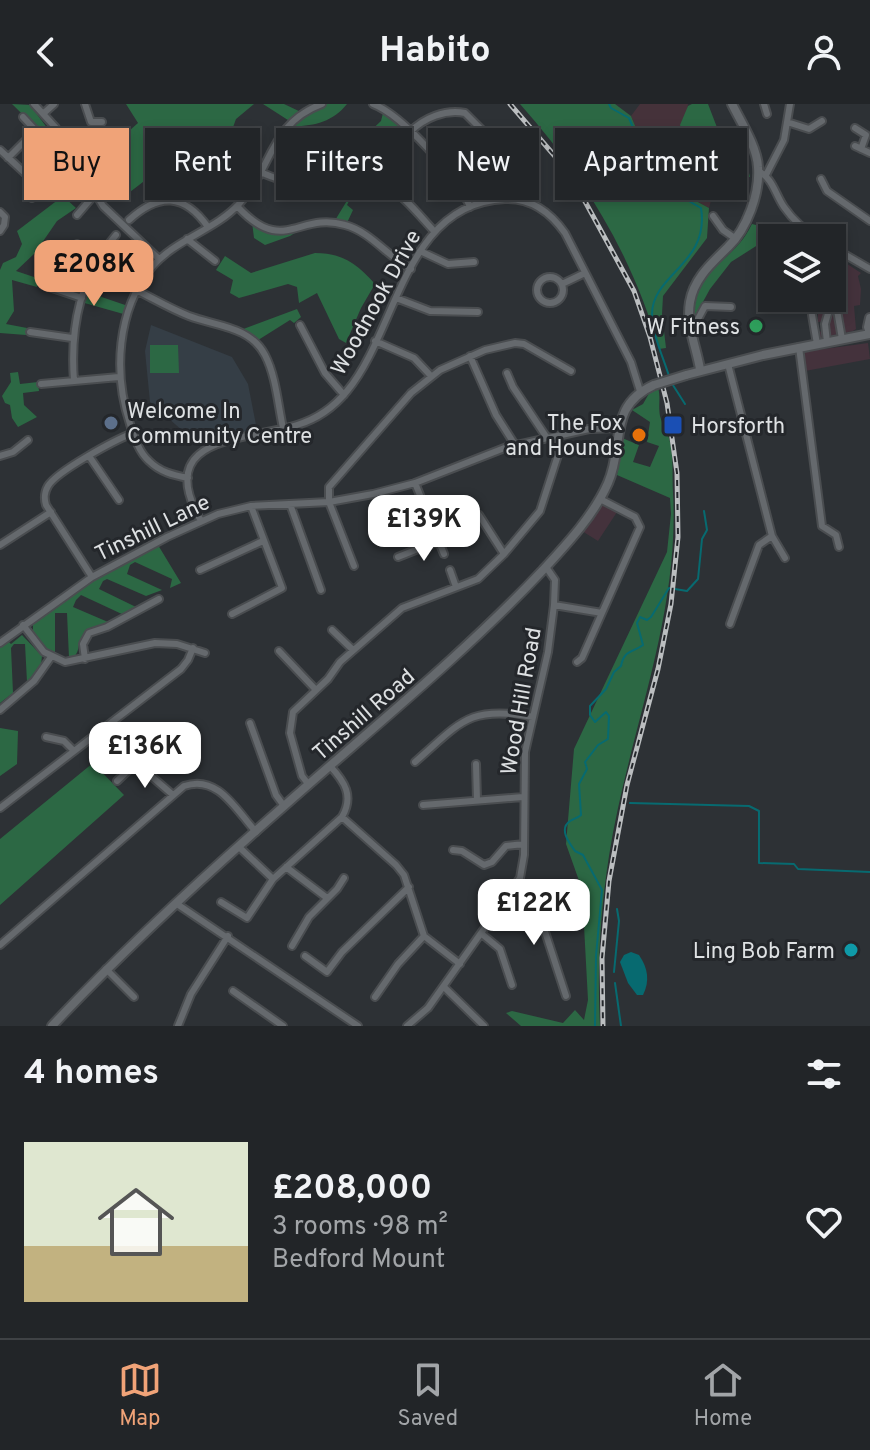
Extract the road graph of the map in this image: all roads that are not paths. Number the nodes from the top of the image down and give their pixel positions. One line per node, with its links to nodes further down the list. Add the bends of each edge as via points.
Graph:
1 (34, 104): 9 (street)
2 (54, 104): 9 (street)
3 (85, 104): 14 (street)
4 (322, 104): 26 (street, via 288,126)
5 (373, 104): 17 (street)
6 (733, 104): 28 (street)
7 (764, 104): 10 (street)
8 (790, 104): 13 (street)
9 (44, 113): 16 (street)
10 (767, 114)
11 (23, 117): 15 (street)
12 (822, 121): 13 (street, via 809,129)
13 (787, 122): 28 (street, via 784,140)
14 (96, 125)
15 (34, 128)
16 (53, 128)
17 (406, 128)
18 (481, 128): 20 (street, via 455,111)
19 (855, 128): 24 (street, via 866,135 858,148)
20 (412, 130)
21 (412, 134): 36 (street, via 457,181)
22 (24, 142): 25 (street)
23 (0, 150): 25 (street)
24 (870, 153)
25 (8, 158): 27 (street)
26 (260, 172): 45 (street, via 285,181 357,175 378,181)
27 (24, 173)
28 (762, 173): 42 (street); 48 (street)
29 (821, 179): 41 (street, via 827,191)
30 (90, 200): 38 (street)
31 (100, 200): 53 (street)
32 (241, 200): 35 (street)
33 (498, 200): 36 (street, Woodnook Drive)
34 (519, 200): 58 (street, via 554,218)
35 (237, 206): 43 (street); 56 (street, via 269,230 346,225 368,235)
36 (470, 207): 45 (street, Woodnook Drive)
37 (2, 214): 44 (street)
38 (77, 215)
39 (713, 216): 48 (street)
40 (129, 220): 43 (street, via 158,201 173,200 192,208)
41 (870, 221)
42 (798, 224)
43 (208, 227): 47 (street)
44 (0, 231)
45 (434, 231): 50 (street, Woodnook Drive)
46 (116, 235): 52 (street)
47 (187, 239): 53 (street); 54 (street)
48 (736, 239): 72 (street, via 694,288)
49 (77, 244): 52 (street)
50 (420, 251): 55 (street, via 448,264); 56 (street, Woodnook Drive)
51 (846, 255): 57 (street)
52 (99, 257): 62 (street)
53 (159, 259): 61 (street)
54 (215, 261)
55 (474, 262)
56 (411, 269): 63 (street, Woodnook Drive)
57 (870, 269)
58 (585, 273): 59 (street); 89 (street, via 631,362)
59 (562, 284): 59 (street, via 563,295 555,303 540,299 537,288 543,279 554,277)
60 (43, 285): 62 (street)
61 (138, 291): 86 (street, via 124,327); 91 (street, via 255,342 266,356)
62 (82, 298): 74 (street)
63 (396, 298): 65 (street, via 430,311); 76 (street, Woodnook Drive)
64 (731, 307): 72 (street, via 705,306)
65 (478, 312)
66 (828, 312): 77 (street)
67 (837, 312): 75 (street)
68 (812, 315): 78 (street)
69 (870, 318): 73 (street)
70 (300, 325): 90 (street, via 325,373)
71 (30, 332): 74 (street)
72 (691, 333): 82 (street)
73 (870, 333): 75 (street)
74 (72, 338): 87 (street)
75 (842, 339): 77 (street)
76 (375, 341): 85 (street, via 414,358); 90 (street, Woodnook Drive)
77 (827, 342): 78 (street)
78 (817, 344): 79 (street)
79 (799, 347): 81 (street); 115 (street, via 822,526 836,535)
80 (470, 356): 83 (street, via 524,344); 85 (street); 97 (street)
81 (728, 364): 82 (street); 111 (street)
82 (700, 369): 89 (street, bridge)
83 (571, 371)
84 (507, 373): 95 (street)
85 (431, 376): 104 (street, via 333,481)
86 (119, 377): 87 (street); 93 (street)
87 (74, 381): 88 (street)
88 (41, 384)
89 (640, 391): 92 (street, Tinshill Road)
90 (344, 395): 91 (street, Woodnook Drive, via 310,420)
91 (283, 428): 100 (street, Woodnook Drive, via 207,447)
92 (619, 428): 94 (street, Tinshill Lane); 102 (street, Tinshill Road, via 614,467)
93 (133, 433): 99 (street); 100 (street, via 148,460 162,471)
94 (558, 436): 95 (street, Tinshill Lane); 117 (street, via 559,452 542,508)
95 (547, 438): 97 (street, Tinshill Lane)
96 (28, 440): 98 (street)
97 (515, 445): 101 (street, Tinshill Lane)
98 (0, 456)
99 (89, 456): 103 (street); 107 (street, via 48,486 44,498)
100 (188, 478): 109 (street)
101 (415, 483): 104 (street, Tinshill Lane); 113 (street)
102 (600, 499): 121 (street, Tinshill Road); 129 (street, via 635,517 640,527)
103 (119, 500)
104 (329, 502): 105 (street, Tinshill Lane); 120 (street)
105 (290, 504): 106 (street, Tinshill Lane); 126 (street)
106 (251, 506): 109 (street, Tinshill Lane); 112 (street)
107 (51, 512): 114 (street); 124 (street)
108 (479, 515): 117 (street)
109 (201, 521): 124 (street, Tinshill Lane)
110 (0, 533): 114 (street)
111 (772, 536): 119 (street); 131 (street, via 759,545)
112 (263, 541): 122 (street); 130 (street, via 282,588)
113 (438, 541): 116 (street); 118 (street)
114 (3, 543)
115 (839, 547)
116 (444, 554)
117 (504, 554): 125 (street, via 478,579)
118 (398, 557)
119 (785, 558)
120 (354, 566)
121 (546, 567): 128 (street, Wood Hill Road, via 555,580); 150 (street, Tinshill Road, via 483,632)
122 (200, 570)
123 (450, 570): 125 (street)
124 (92, 577): 132 (street, Tinshill Lane)
125 (456, 587): 136 (street, via 406,605)
126 (321, 590)
127 (159, 599): 140 (street, via 89,633 83,644)
128 (554, 605): 129 (street); 144 (street, Wood Hill Road)
129 (602, 613): 141 (street)
130 (232, 614)
131 (730, 624)
132 (23, 625): 134 (street, Tinshill Lane); 139 (street)
133 (332, 630): 136 (street)
134 (0, 643)
135 (193, 648): 138 (street); 140 (street, via 139,644); 147 (street, via 181,669)
136 (353, 650): 142 (street)
137 (279, 651): 142 (street)
138 (205, 653)
139 (51, 657): 140 (street); 143 (street, via 34,681)
140 (85, 659)
141 (577, 662)
142 (316, 690): 152 (street, via 297,706 289,723)
143 (0, 710)
144 (533, 717): 148 (street, via 496,712 471,717); 154 (street, Wood Hill Road)
145 (250, 723): 157 (street)
146 (46, 737): 147 (street, via 64,741)
147 (74, 751): 158 (street)
148 (415, 762)
149 (476, 764): 155 (street)
150 (330, 766): 152 (street, Tinshill Road); 159 (street, via 348,793)
151 (117, 781): 153 (street, via 136,763)
152 (309, 785): 157 (street, Tinshill Road)
153 (173, 795): 160 (street, via 194,782 212,785); 175 (street)
154 (523, 797): 155 (street); 161 (street, Wood Hill Road)
155 (477, 800): 156 (street)
156 (423, 805)
157 (284, 806): 160 (street, Tinshill Road)
158 (0, 808)
159 (342, 817): 164 (street); 168 (street, via 396,865)
160 (256, 832): 162 (street, Tinshill Road)
161 (524, 844): 163 (street, via 506,846 484,865); 167 (street, Wood Hill Road)
162 (239, 847): 166 (street); 171 (street, Tinshill Road)
163 (453, 850)
164 (286, 867): 166 (street); 169 (street)
165 (344, 878): 169 (street)
166 (273, 879): 170 (street, via 247,918)
167 (516, 886): 172 (street); 183 (street, via 535,901)
168 (409, 887): 174 (street); 177 (street, via 327,972)
169 (327, 898): 176 (street)
170 (221, 902)
171 (177, 904): 173 (street); 179 (street, Tinshill Road)
172 (482, 934): 178 (street); 180 (street, via 500,949)
173 (228, 936): 188 (street, via 187,1001); 190 (street)
174 (424, 936): 178 (street); 185 (street)
175 (0, 945)
176 (292, 946)
177 (305, 956)
178 (460, 964): 181 (street)
179 (106, 969): 184 (street); 187 (street, Tinshill Road)
180 (512, 985)
181 (444, 987): 186 (street); 191 (street)
182 (233, 991): 189 (street)
183 (566, 996)
184 (134, 997)
185 (375, 997)
186 (411, 1025)
187 (52, 1026)
188 (178, 1026)
189 (283, 1026)
190 (358, 1026)
191 (484, 1026)

